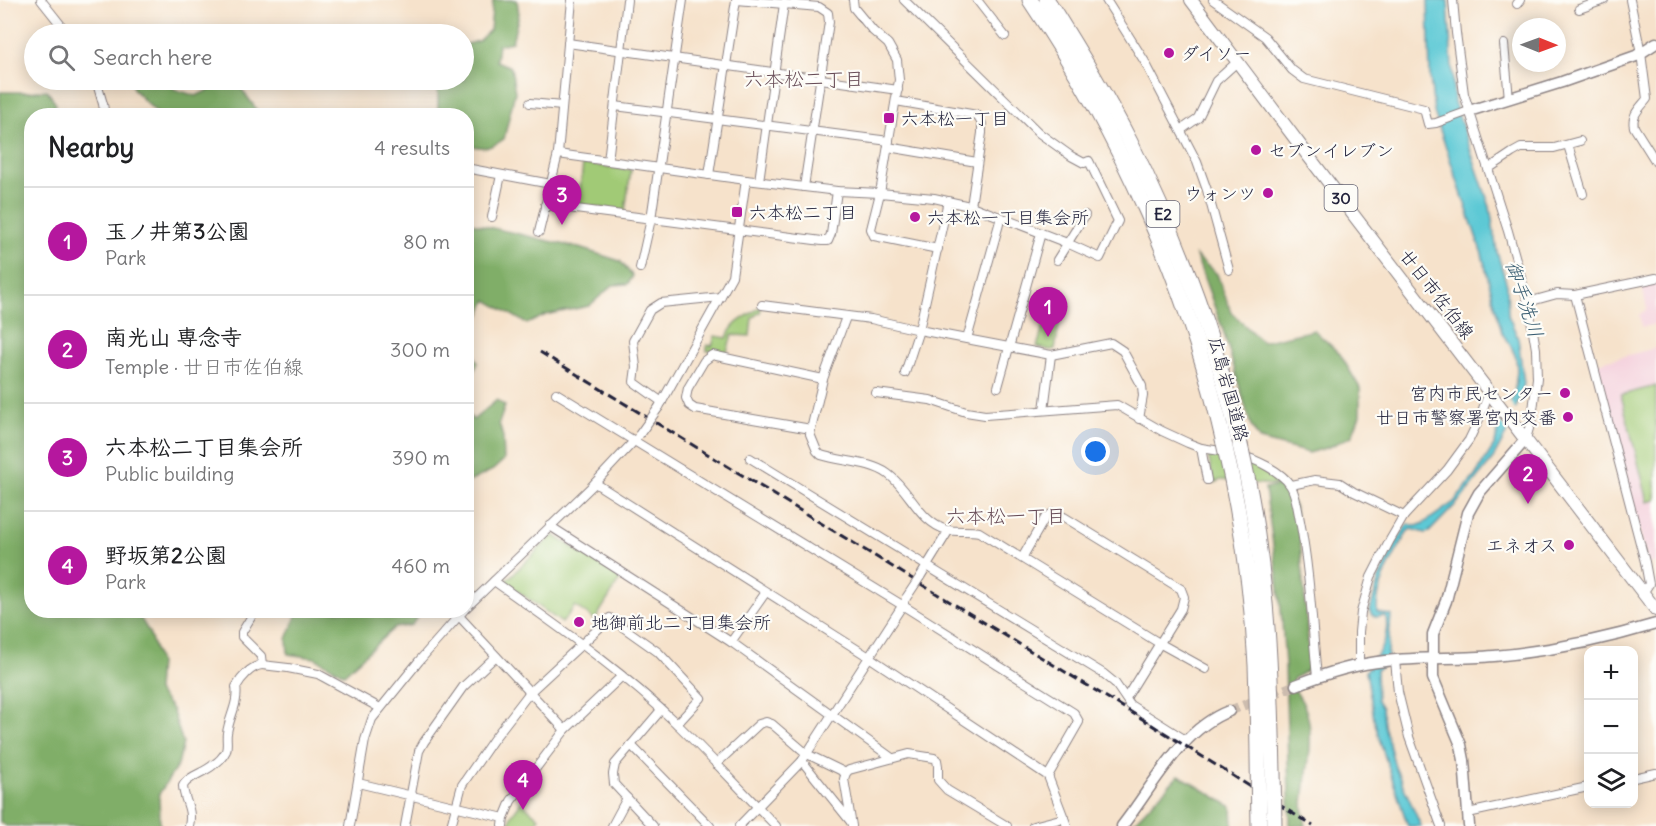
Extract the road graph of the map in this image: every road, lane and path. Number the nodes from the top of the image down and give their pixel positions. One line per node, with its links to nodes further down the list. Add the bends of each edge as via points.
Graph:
1 (41, 0): 19 (street)
2 (572, 0): 22 (street)
3 (627, 0): 24 (street)
4 (683, 0): 26 (street)
5 (736, 0): 17 (street); 28 (street)
6 (853, 0): 32 (street, via 854,8 888,44 897,60)
7 (904, 0): 74 (street, via 1039,133 1071,156 1084,163 1089,161 1118,221 1101,258)
8 (977, 0): 20 (street)
9 (1030, 0): 101 (highway, 広島岩国道路 / E2, via 1096,110 1151,222)
10 (1047, 0): 101 (highway, 広島岩国道路 / E2, via 1109,103 1165,216 1210,334 1230,405)
11 (1106, 0): 43 (street)
12 (1191, 0): 27 (main road, 廿日市佐伯線 / 30)
13 (1213, 0): 39 (street, via 1265,37 1304,79 1424,109 1428,124)
14 (1453, 0): 39 (street)
15 (1604, 0): 18 (street)
16 (1630, 0): 25 (street)
17 (784, 4): 29 (street); 30 (street, via 819,7 828,13)
18 (1579, 9)
19 (60, 24)
20 (1005, 36)
21 (1656, 43): 25 (street)
22 (568, 44): 24 (street); 36 (street)
23 (1504, 44): 33 (street)
24 (621, 51): 26 (street); 37 (street)
25 (1641, 53): 33 (street); 51 (street, via 1647,99 1633,121)
26 (674, 59): 28 (street); 40 (street)
27 (1237, 62): 43 (street, via 1216,81 1198,117); 94 (main road, 廿日市佐伯線 / 30)
28 (726, 66): 29 (street); 41 (street)
29 (774, 73): 30 (street); 42 (street)
30 (820, 80): 32 (street); 44 (street)
31 (99, 90): 38 (street)
32 (898, 90): 34 (street)
33 (1509, 99): 39 (street)
34 (896, 101): 46 (street); 50 (street, via 977,115 982,124)
35 (530, 103): 36 (street)
36 (562, 106): 48 (street)
37 (615, 106): 40 (street); 49 (street)
38 (104, 108)
39 (1465, 112): 53 (street)
40 (666, 113): 41 (street); 52 (street)
41 (717, 120): 42 (street); 56 (street)
42 (767, 126): 44 (street); 58 (street)
43 (1181, 130): 78 (street, via 1207,190)
44 (812, 132): 46 (street); 60 (street)
45 (1580, 141): 47 (street)
46 (888, 144): 50 (street); 62 (street)
47 (1568, 145): 53 (street, via 1521,148); 63 (street)
48 (558, 154): 49 (street); 59 (street)
49 (608, 161): 52 (street)
50 (977, 162): 66 (street)
51 (1656, 162)
52 (658, 168): 56 (street); 70 (street)
53 (1488, 169): 82 (street)
54 (474, 170): 55 (street)
55 (501, 175): 59 (street); 69 (street)
56 (709, 175): 57 (street)
57 (746, 180): 58 (street); 71 (street)
58 (759, 181): 60 (street)
59 (550, 184): 65 (street)
60 (804, 187): 61 (street)
61 (837, 191): 62 (street); 71 (street, via 828,241)
62 (880, 193): 64 (street); 75 (street, via 871,229 874,236)
63 (1583, 194)
64 (948, 201): 66 (street); 75 (street)
65 (545, 205): 70 (street); 72 (street)
66 (971, 206): 68 (street)
67 (1085, 215): 74 (street)
68 (1001, 217): 73 (street); 86 (street)
69 (492, 218)
70 (651, 219): 71 (street); 77 (street)
71 (739, 230): 81 (street, via 732,276)
72 (539, 232)
73 (1041, 233): 74 (street); 87 (street)
74 (1068, 243): 76 (street)
75 (938, 249): 85 (street)
76 (1057, 260)
77 (640, 268)
78 (1229, 270)
79 (1656, 278): 80 (street)
80 (1575, 295): 82 (street, via 1557,294); 114 (street, via 1645,562 1649,584)
81 (721, 297): 95 (street); 95 (street, via 661,303 650,310 633,341 634,382)
82 (1528, 302): 100 (street, via 1537,378)
83 (762, 305): 84 (street)
84 (846, 317): 85 (street); 90 (street)
85 (919, 330): 86 (street); 89 (street)
86 (967, 339): 87 (street)
87 (1008, 348): 88 (street); 91 (street)
88 (1051, 355): 96 (street); 97 (street, via 1111,343 1123,351 1142,386)
89 (905, 373)
90 (823, 379): 98 (street); 98 (street, via 712,356 704,361 688,388 686,398 695,409)
91 (998, 387)
92 (556, 393): 99 (street)
93 (876, 393): 96 (street, via 930,400 985,415)
94 (1491, 393): 100 (main road, 廿日市佐伯線 / 30); 107 (street, via 1469,440)
95 (660, 404): 99 (street, bridge)
96 (1044, 410): 97 (street, via 1117,405)
97 (1139, 418): 102 (street)
98 (812, 429): 109 (street, via 810,434 821,455 886,472 924,515)
99 (636, 438): 105 (street); 116 (street)
100 (1526, 439): 114 (main road, 廿日市佐伯線 / 30); 127 (street, via 1479,494 1468,513 1446,601 1435,628)
101 (1232, 444): 174 (highway, 広島岩国道路 / E2, bridge, via 1253,624); 175 (highway, 広島岩国道路 / E2, bridge, via 1258,539 1272,706)
102 (1201, 448): 104 (street); 106 (street, via 1253,458)
103 (750, 458): 111 (street)
104 (1207, 480)
105 (595, 483): 108 (street); 113 (street)
106 (1291, 485): 107 (street, via 1315,480 1340,483); 133 (street, via 1303,538)
107 (1404, 516): 130 (street, via 1365,596 1359,632)
108 (550, 526): 112 (street); 122 (street)
109 (950, 531): 110 (street, via 979,532); 111 (street)
110 (1022, 558): 124 (street); 124 (street, via 1045,518 1053,513 1182,588 1181,609)
111 (927, 566): 116 (street, bridge); 136 (street, via 1104,674)
112 (494, 581): 115 (street); 123 (street)
113 (766, 592): 122 (street); 126 (street)
114 (1643, 592): 117 (main road, 廿日市佐伯線 / 30)
115 (474, 601)
116 (904, 602): 126 (street); 150 (street, via 1074,713 1079,722)
117 (1656, 610)
118 (251, 618): 129 (street, via 242,637 261,656)
119 (458, 618): 137 (street)
120 (468, 618): 125 (street)
121 (1656, 624): 127 (street, via 1560,648)
122 (731, 642): 140 (street)
123 (582, 644): 132 (street); 135 (street); 141 (street, via 610,618 658,652 701,698)
124 (1159, 644): 131 (street); 136 (street)
125 (496, 656): 135 (street); 154 (street, via 463,687 424,742)
126 (869, 657): 140 (street); 150 (street)
127 (1432, 659): 128 (street); 158 (street, via 1433,678 1461,746)
128 (1395, 660): 130 (street); 176 (street, via 1408,737)
129 (262, 665): 137 (street, via 318,674); 162 (street, via 256,665 236,687 225,754 183,786 189,805)
130 (1362, 665): 133 (street)
131 (1206, 669)
132 (622, 676): 138 (street); 142 (street)
133 (1317, 677): 134 (street)
134 (1296, 685)
135 (530, 692): 142 (street); 156 (street, via 462,786)
136 (1126, 698): 143 (street, via 1130,705)
137 (380, 708): 152 (street, via 365,740)
138 (661, 710): 141 (street); 144 (street)
139 (1229, 711): 143 (street, via 1204,724)
140 (832, 715): 145 (street); 146 (street)
141 (677, 724): 147 (street)
142 (565, 730): 159 (street, via 511,801)
143 (1187, 741): 173 (street, via 1157,775)
144 (631, 745): 155 (street, via 615,764 613,774 614,784); 168 (street)
145 (804, 758): 147 (street, via 766,722); 148 (street); 157 (street); 161 (street)
146 (892, 758): 148 (street); 171 (street, via 909,754 934,758 939,766 938,780 947,790)
147 (716, 764): 157 (street)
148 (846, 773): 161 (street)
149 (1656, 773): 151 (street)
150 (1048, 776): 160 (street)
151 (1638, 777)
152 (358, 783): 154 (street); 163 (street)
153 (1584, 788): 158 (street)
154 (411, 796): 156 (street); 164 (street)
155 (627, 798): 166 (street); 167 (street)
156 (455, 806): 159 (street); 165 (street)
157 (758, 808): 169 (street); 170 (street)
158 (1468, 813): 177 (street)
159 (503, 822)
160 (1065, 822): 172 (street)
161 (852, 824)
162 (189, 826)
163 (350, 826)
164 (405, 826)
165 (451, 826)
166 (612, 826)
167 (653, 826)
168 (710, 826)
169 (739, 826)
170 (776, 826)
171 (1006, 826)
172 (1033, 826)
173 (1122, 826)
174 (1259, 826)
175 (1274, 826)
176 (1441, 826)
177 (1469, 826)

